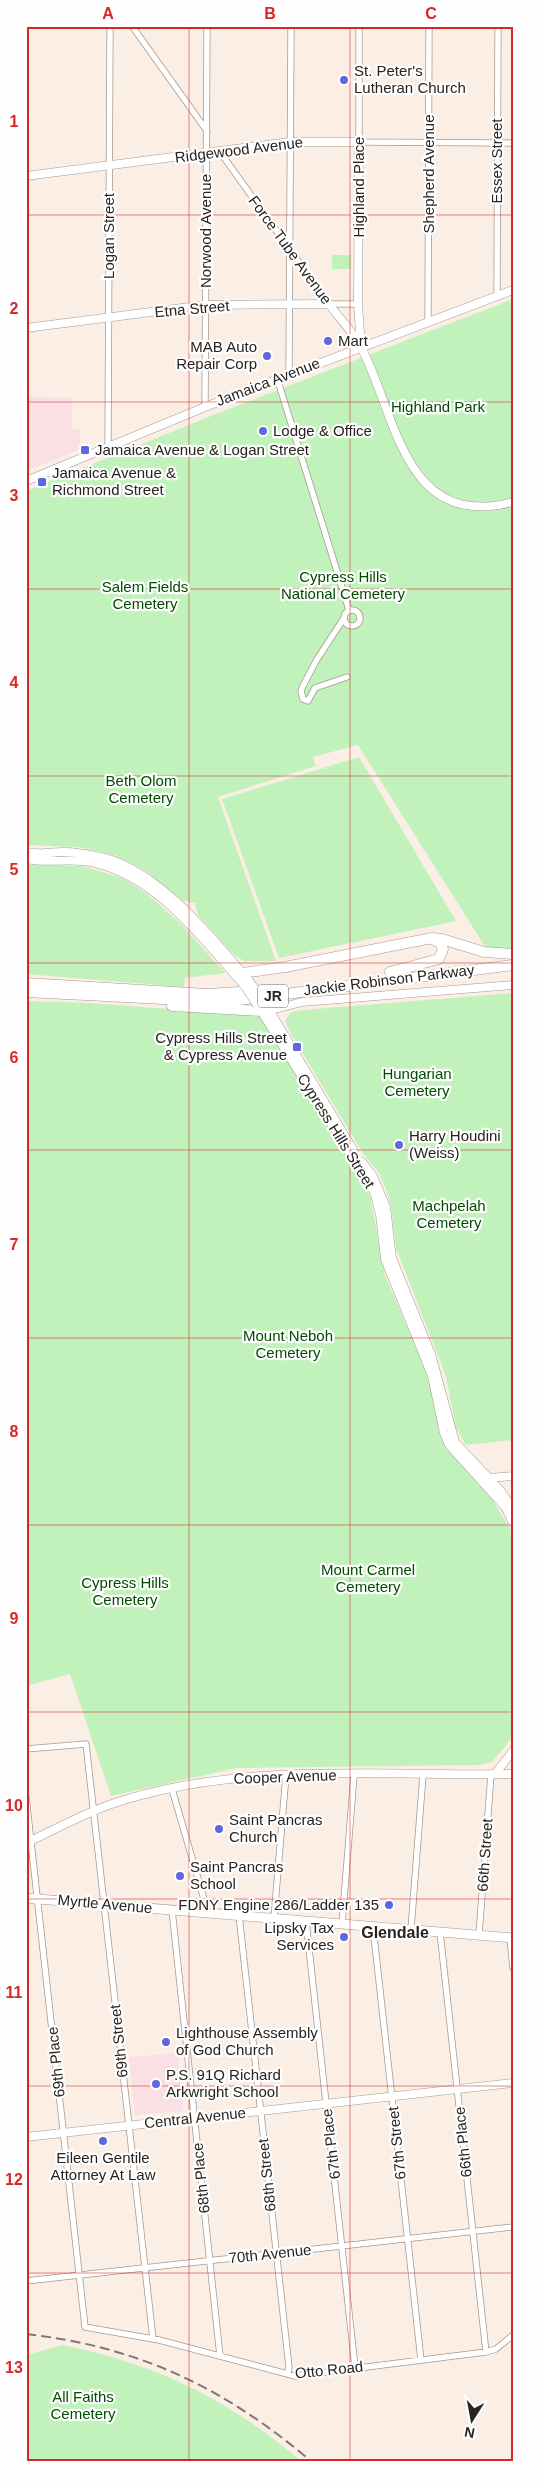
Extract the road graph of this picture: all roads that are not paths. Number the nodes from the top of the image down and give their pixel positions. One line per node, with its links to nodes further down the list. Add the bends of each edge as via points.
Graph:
1 (110, 26): 16 (street, Logan Street)
2 (132, 26): 8 (street)
3 (207, 26): 8 (street, Norwood Avenue)
4 (291, 26): 9 (street)
5 (359, 26): 10 (street, Highland Place)
6 (429, 26): 11 (street, Shepherd Avenue)
7 (498, 26): 12 (street, Essex Street)
8 (207, 131): 15 (street, Norwood Avenue)
9 (290, 142): 10 (main road, Ridgewood Avenue); 14 (main road, Ridgewood Avenue); 18 (street)
10 (359, 142): 11 (street, Ridgewood Avenue); 23 (main road, Highland Place)
11 (429, 142): 12 (street, Ridgewood Avenue); 26 (street, Shepherd Avenue)
12 (497, 142): 13 (street, Ridgewood Avenue); 20 (street, Essex Street)
13 (513, 142)
14 (220, 152): 15 (main road, Ridgewood Avenue); 18 (street, Force Tube Avenue)
15 (207, 154): 16 (main road, Ridgewood Avenue); 24 (street, Norwood Avenue)
16 (110, 166): 17 (main road, Ridgewood Avenue); 25 (street, Logan Street)
17 (26, 176)
18 (290, 248): 21 (street); 22 (street, Force Tube Avenue)
19 (513, 290): 20 (main road, Jamaica Avenue)
20 (497, 296): 26 (main road, Jamaica Avenue)
21 (289, 304): 22 (main road, Etna Street); 24 (main road, Etna Street); 29 (street)
22 (329, 304): 23 (street, Etna Street); 28 (main road, Force Tube Avenue)
23 (358, 304): 28 (main road, Highland Place)
24 (206, 305): 25 (main road, Etna Street); 31 (street, Norwood Avenue)
25 (109, 318): 27 (main road, Etna Street); 32 (street, Logan Street)
26 (428, 322): 28 (main road, Jamaica Avenue)
27 (26, 328)
28 (361, 347): 29 (main road, Jamaica Avenue); 34 (main road, via 414,472 431,488 453,501 480,507)
29 (289, 374): 30 (main road, Jamaica Avenue)
30 (277, 378): 31 (main road, Jamaica Avenue); 35 (street)
31 (205, 407): 32 (main road, Jamaica Avenue)
32 (108, 447): 33 (main road, Jamaica Avenue)
33 (26, 481)
34 (513, 502)
35 (350, 610): 36 (street); 36 (street, via 357,612 360,622 350,626)
36 (344, 618): 37 (street, via 303,686 303,699 308,701 315,688)
37 (347, 677)
38 (26, 852): 45 (main road, Cypress Hills Street, via 89,855 106,858 131,869 156,885 188,914)
39 (26, 859): 45 (main road, Cypress Hills Street, via 94,862 136,879 185,920)
40 (432, 938): 41 (highway, via 484,952); 44 (highway, via 443,947 440,959); 45 (highway)
41 (513, 954)
42 (513, 958): 44 (highway, Jackie Robinson Parkway / JR)
43 (513, 965): 48 (highway, Jackie Robinson Parkway / JR, via 223,1002)
44 (390, 972): 46 (highway, Jackie Robinson Parkway / JR, via 227,994)
45 (238, 973): 49 (main road, Cypress Hills Street, bridge)
46 (26, 983)
47 (513, 985): 49 (main road)
48 (29, 992): 49 (highway, via 87,1000)
49 (264, 1008): 50 (main road, Cypress Hills Street)
50 (370, 1177): 52 (main road, Cypress Hills Street, via 386,1207 392,1258 430,1354 454,1437); 54 (main road, Cypress Hills Street, via 380,1215 385,1259 432,1376 444,1433 454,1451 506,1508)
51 (513, 1476): 52 (main road)
52 (489, 1478): 53 (main road, Cypress Hills Street)
53 (513, 1509)
54 (513, 1522)
55 (26, 1749): 64 (street, 69th Street, via 86,1744)
56 (513, 1751): 57 (main road)
57 (493, 1774): 58 (main road, Cooper Avenue); 61 (main road, Cooper Avenue); 78 (street, 66th Street)
58 (513, 1774)
59 (286, 1775): 60 (main road, Cooper Avenue); 62 (main road, Cooper Avenue, via 229,1778); 72 (street)
60 (354, 1775): 61 (main road, Cooper Avenue); 74 (street)
61 (423, 1775): 76 (street)
62 (172, 1789): 64 (main road, Cooper Avenue, via 123,1800); 70 (street)
63 (26, 1798): 65 (street, 69th Place)
64 (94, 1812): 65 (main road, Cooper Avenue); 68 (street, 69th Street)
65 (29, 1842): 67 (street, 69th Place)
66 (26, 1898): 67 (main road, Myrtle Avenue)
67 (38, 1899): 68 (main road, Myrtle Avenue); 88 (street, 69th Place)
68 (104, 1904): 69 (main road, Myrtle Avenue); 87 (street, 69th Street)
69 (172, 1910): 70 (main road, Myrtle Avenue); 86 (street, 68th Place)
70 (208, 1913): 71 (main road, Myrtle Avenue)
71 (239, 1915): 72 (main road, Myrtle Avenue); 85 (street, 68th Street)
72 (274, 1918): 73 (main road, Myrtle Avenue)
73 (306, 1921): 74 (main road, Myrtle Avenue); 84 (street, 67th Place)
74 (342, 1924): 75 (main road, Myrtle Avenue)
75 (373, 1926): 76 (main road, Myrtle Avenue); 83 (street, 67th Street)
76 (410, 1929): 77 (main road, Myrtle Avenue)
77 (440, 1932): 78 (main road, Myrtle Avenue); 82 (street, 66th Place)
78 (479, 1935): 79 (main road, Myrtle Avenue)
79 (511, 1938): 80 (street)
80 (513, 1968)
81 (513, 2083): 82 (main road, Central Avenue)
82 (457, 2089): 83 (main road, Central Avenue); 91 (street, 66th Place)
83 (392, 2096): 84 (main road, Central Avenue); 92 (street, 67th Street)
84 (326, 2104): 85 (main road, Central Avenue); 93 (street, 67th Place)
85 (260, 2111): 86 (main road, Central Avenue); 94 (street, 68th Street)
86 (195, 2118): 87 (main road, Central Avenue); 95 (street, 68th Place)
87 (129, 2126): 88 (main road, Central Avenue); 96 (street, 69th Street)
88 (64, 2133): 89 (main road, Central Avenue); 97 (street, 69th Place)
89 (26, 2137)
90 (513, 2227): 91 (street, 70th Avenue)
91 (473, 2232): 92 (street, 70th Avenue); 102 (street, 66th Place)
92 (407, 2239): 93 (street, 70th Avenue); 104 (street, 67th Street)
93 (342, 2246): 94 (street, 70th Avenue); 105 (street, 67th Place)
94 (276, 2254): 95 (street, 70th Avenue); 106 (street, 68th Street)
95 (211, 2261): 96 (street, 70th Avenue); 103 (street, 68th Place)
96 (145, 2268): 97 (street, 70th Avenue); 101 (street, 69th Street)
97 (80, 2276): 98 (street, 70th Avenue); 99 (street, 69th Place)
98 (26, 2281)
99 (85, 2327): 101 (street, Otto Road)
100 (513, 2335): 102 (street, Otto Road, via 496,2349)
101 (153, 2339): 103 (street, Otto Road)
102 (486, 2352): 104 (street, Otto Road)
103 (220, 2356): 106 (street, Otto Road)
104 (421, 2360): 105 (street, Otto Road)
105 (355, 2367): 106 (street, Otto Road, via 297,2376)
106 (288, 2374)

